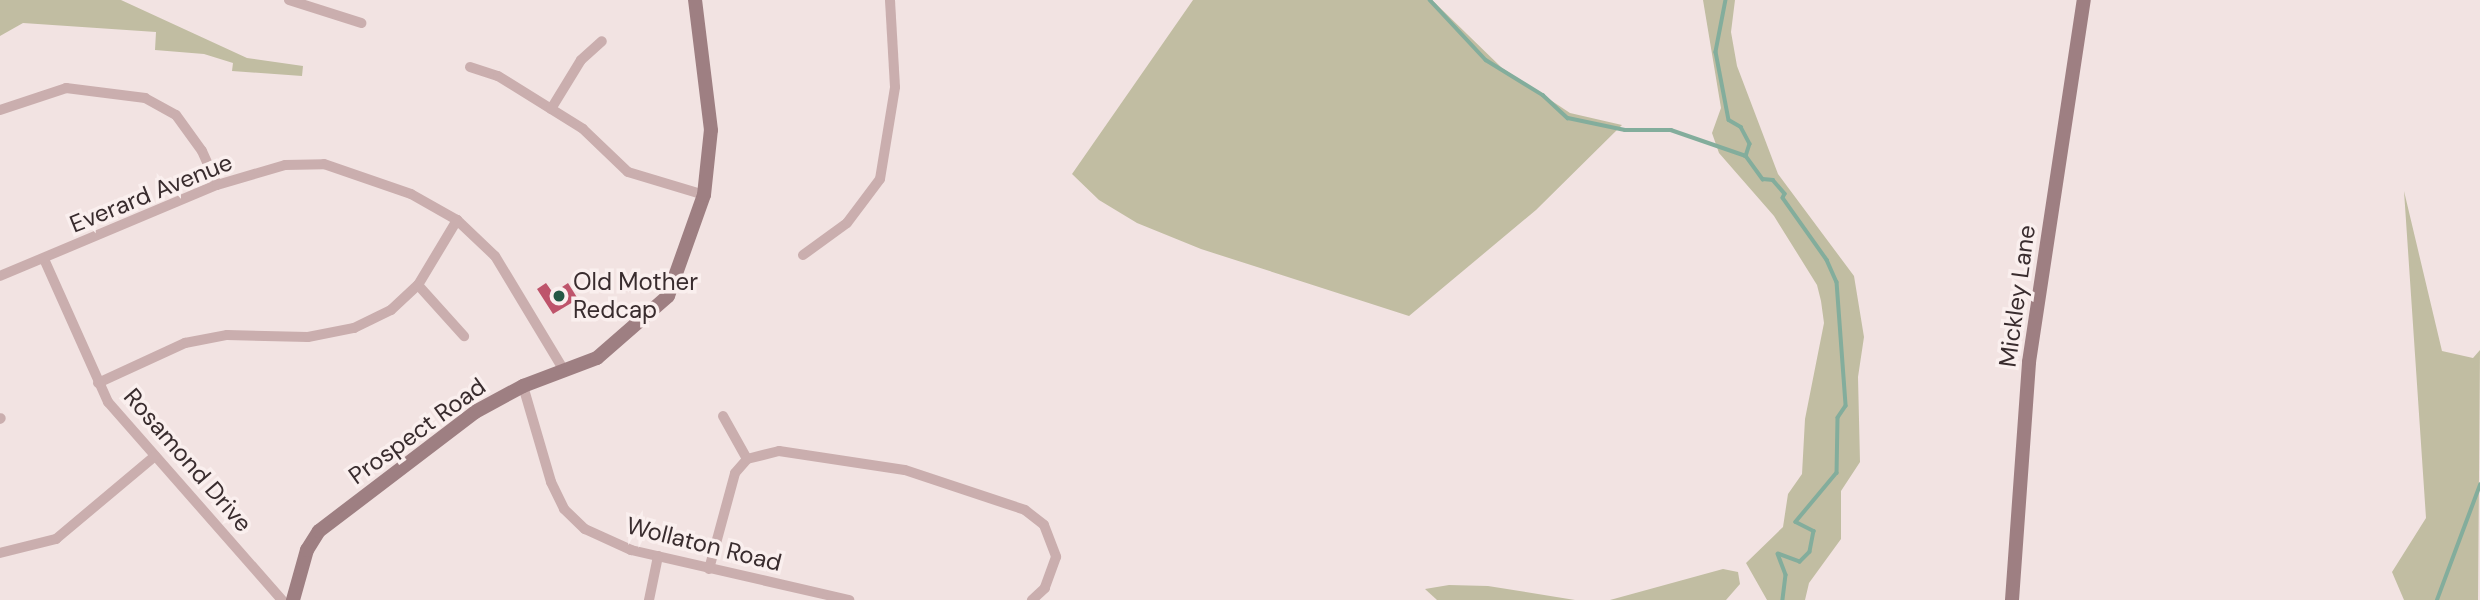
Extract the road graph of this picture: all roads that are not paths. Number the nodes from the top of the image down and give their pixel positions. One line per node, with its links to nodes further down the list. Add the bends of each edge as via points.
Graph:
1 (289, 0): 5 (street)
2 (695, 0): 11 (street, Prospect Road, via 710,103)
3 (890, 0): 13 (street, via 895,87 880,178 847,223)
4 (2084, 0): 32 (street, Mickley Lane, via 2029,362)
5 (361, 23)
6 (602, 41): 8 (street, via 581,60)
7 (470, 67): 8 (street, via 498,76)
8 (551, 109): 11 (street, via 583,129 628,172)
9 (0, 110): 10 (street, via 66,88 145,98 176,115 202,151)
10 (217, 185): 12 (street, Everard Avenue, via 285,166 324,164 385,184); 14 (street, Everard Avenue)
11 (704, 195): 18 (street, Prospect Road, via 668,296 627,336)
12 (457, 220): 16 (street); 18 (street, Everard Avenue, via 495,256)
13 (811, 254)
14 (44, 259): 15 (street, Everard Avenue); 19 (street, Rosamond Drive)
15 (0, 276)
16 (418, 285): 17 (street); 19 (street, via 391,310 354,328 308,337 227,335 185,343)
17 (464, 336)
18 (565, 372): 20 (street, Prospect Road)
19 (98, 383): 22 (street, Rosamond Drive, via 122,421)
20 (523, 386): 25 (street, Wollaton Road, via 564,509 605,542); 28 (street, Prospect Road, via 475,412 319,531 307,550)
21 (723, 416): 23 (street)
22 (155, 456): 24 (street, via 56,539); 27 (street, Rosamond Drive)
23 (747, 460): 26 (street, via 727,489); 31 (street, via 779,451 905,470 1025,510 1044,525 1056,557 1049,581)
24 (0, 553)
25 (658, 556): 26 (street, Wollaton Road); 29 (street)
26 (709, 569): 30 (street, Wollaton Road)
27 (282, 600)
28 (293, 600)
29 (649, 600)
30 (849, 600)
31 (1032, 600)
32 (2012, 600)

